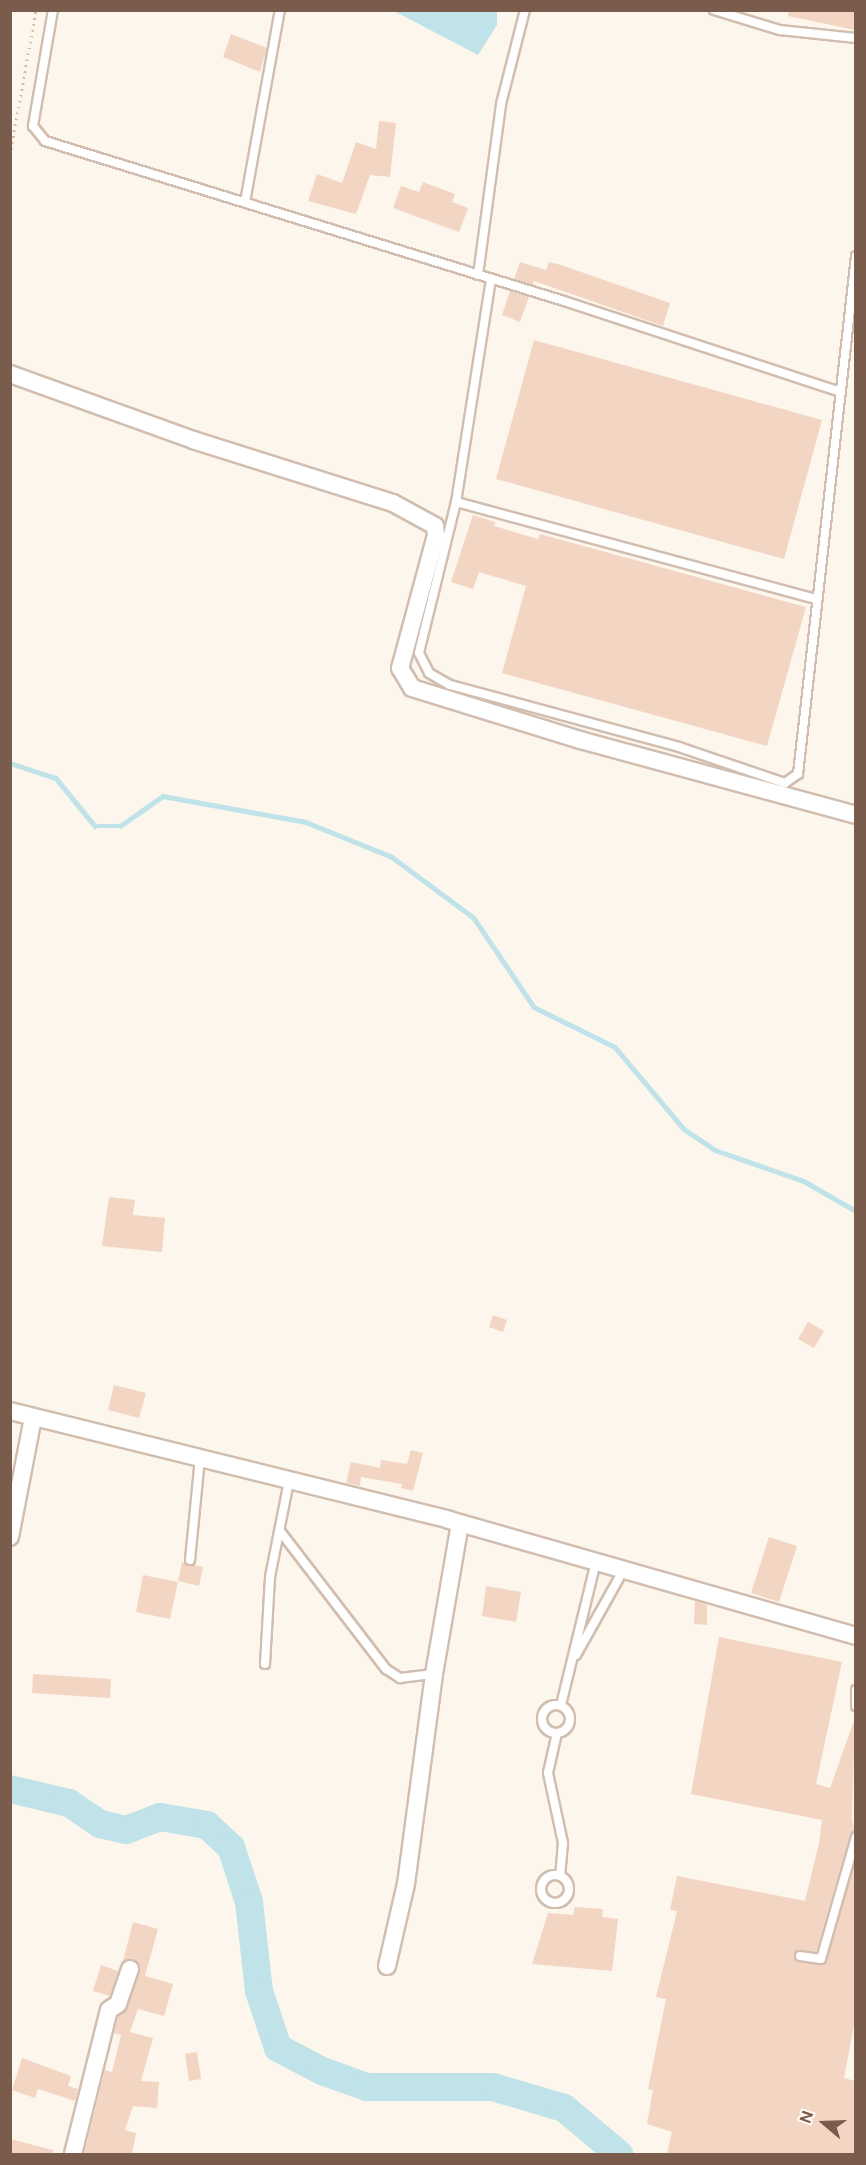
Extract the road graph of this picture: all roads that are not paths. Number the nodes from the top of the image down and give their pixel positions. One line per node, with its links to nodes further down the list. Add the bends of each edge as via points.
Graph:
1 (53, 10): 6 (lane, via 33,126 45,141)
2 (280, 10): 6 (lane)
3 (525, 10): 8 (lane, via 501,104)
4 (714, 10): 5 (lane, via 780,30)
5 (855, 39)
6 (245, 202): 8 (lane)
7 (855, 256): 11 (lane)
8 (478, 275): 9 (lane)
9 (491, 279): 11 (lane); 12 (lane)
10 (10, 374): 14 (street, via 194,440 393,503 435,526 436,535 400,668 411,688 591,743)
11 (838, 391): 13 (lane)
12 (456, 502): 13 (lane); 13 (lane, via 419,653 429,673 450,686 679,747 785,783 798,774)
13 (816, 599)
14 (855, 815)
15 (10, 1411): 16 (street)
16 (33, 1416): 17 (street); 21 (street)
17 (200, 1458): 18 (street); 22 (lane)
18 (289, 1480): 19 (street); 20 (lane)
19 (460, 1524): 23 (street); 28 (street)
20 (279, 1531): 26 (lane, via 270,1577); 28 (lane, via 386,1669 400,1678)
21 (10, 1537)
22 (190, 1560)
23 (596, 1562): 24 (street); 27 (lane)
24 (624, 1569): 25 (street); 27 (lane)
25 (855, 1636)
26 (265, 1664)
27 (570, 1666): 30 (lane)
28 (434, 1674): 36 (street, via 406,1884)
29 (855, 1690): 31 (lane)
30 (561, 1706): 32 (lane, via 568,1711 570,1721); 32 (lane, via 552,1705 543,1714 545,1727)
31 (855, 1706)
32 (556, 1732): 34 (lane, via 548,1773 563,1843)
33 (855, 1837): 35 (lane, via 821,1959)
34 (560, 1876)
35 (800, 1956)
36 (387, 1966)
37 (130, 1969): 38 (street, via 117,2004 109,2010)
38 (73, 2154)

